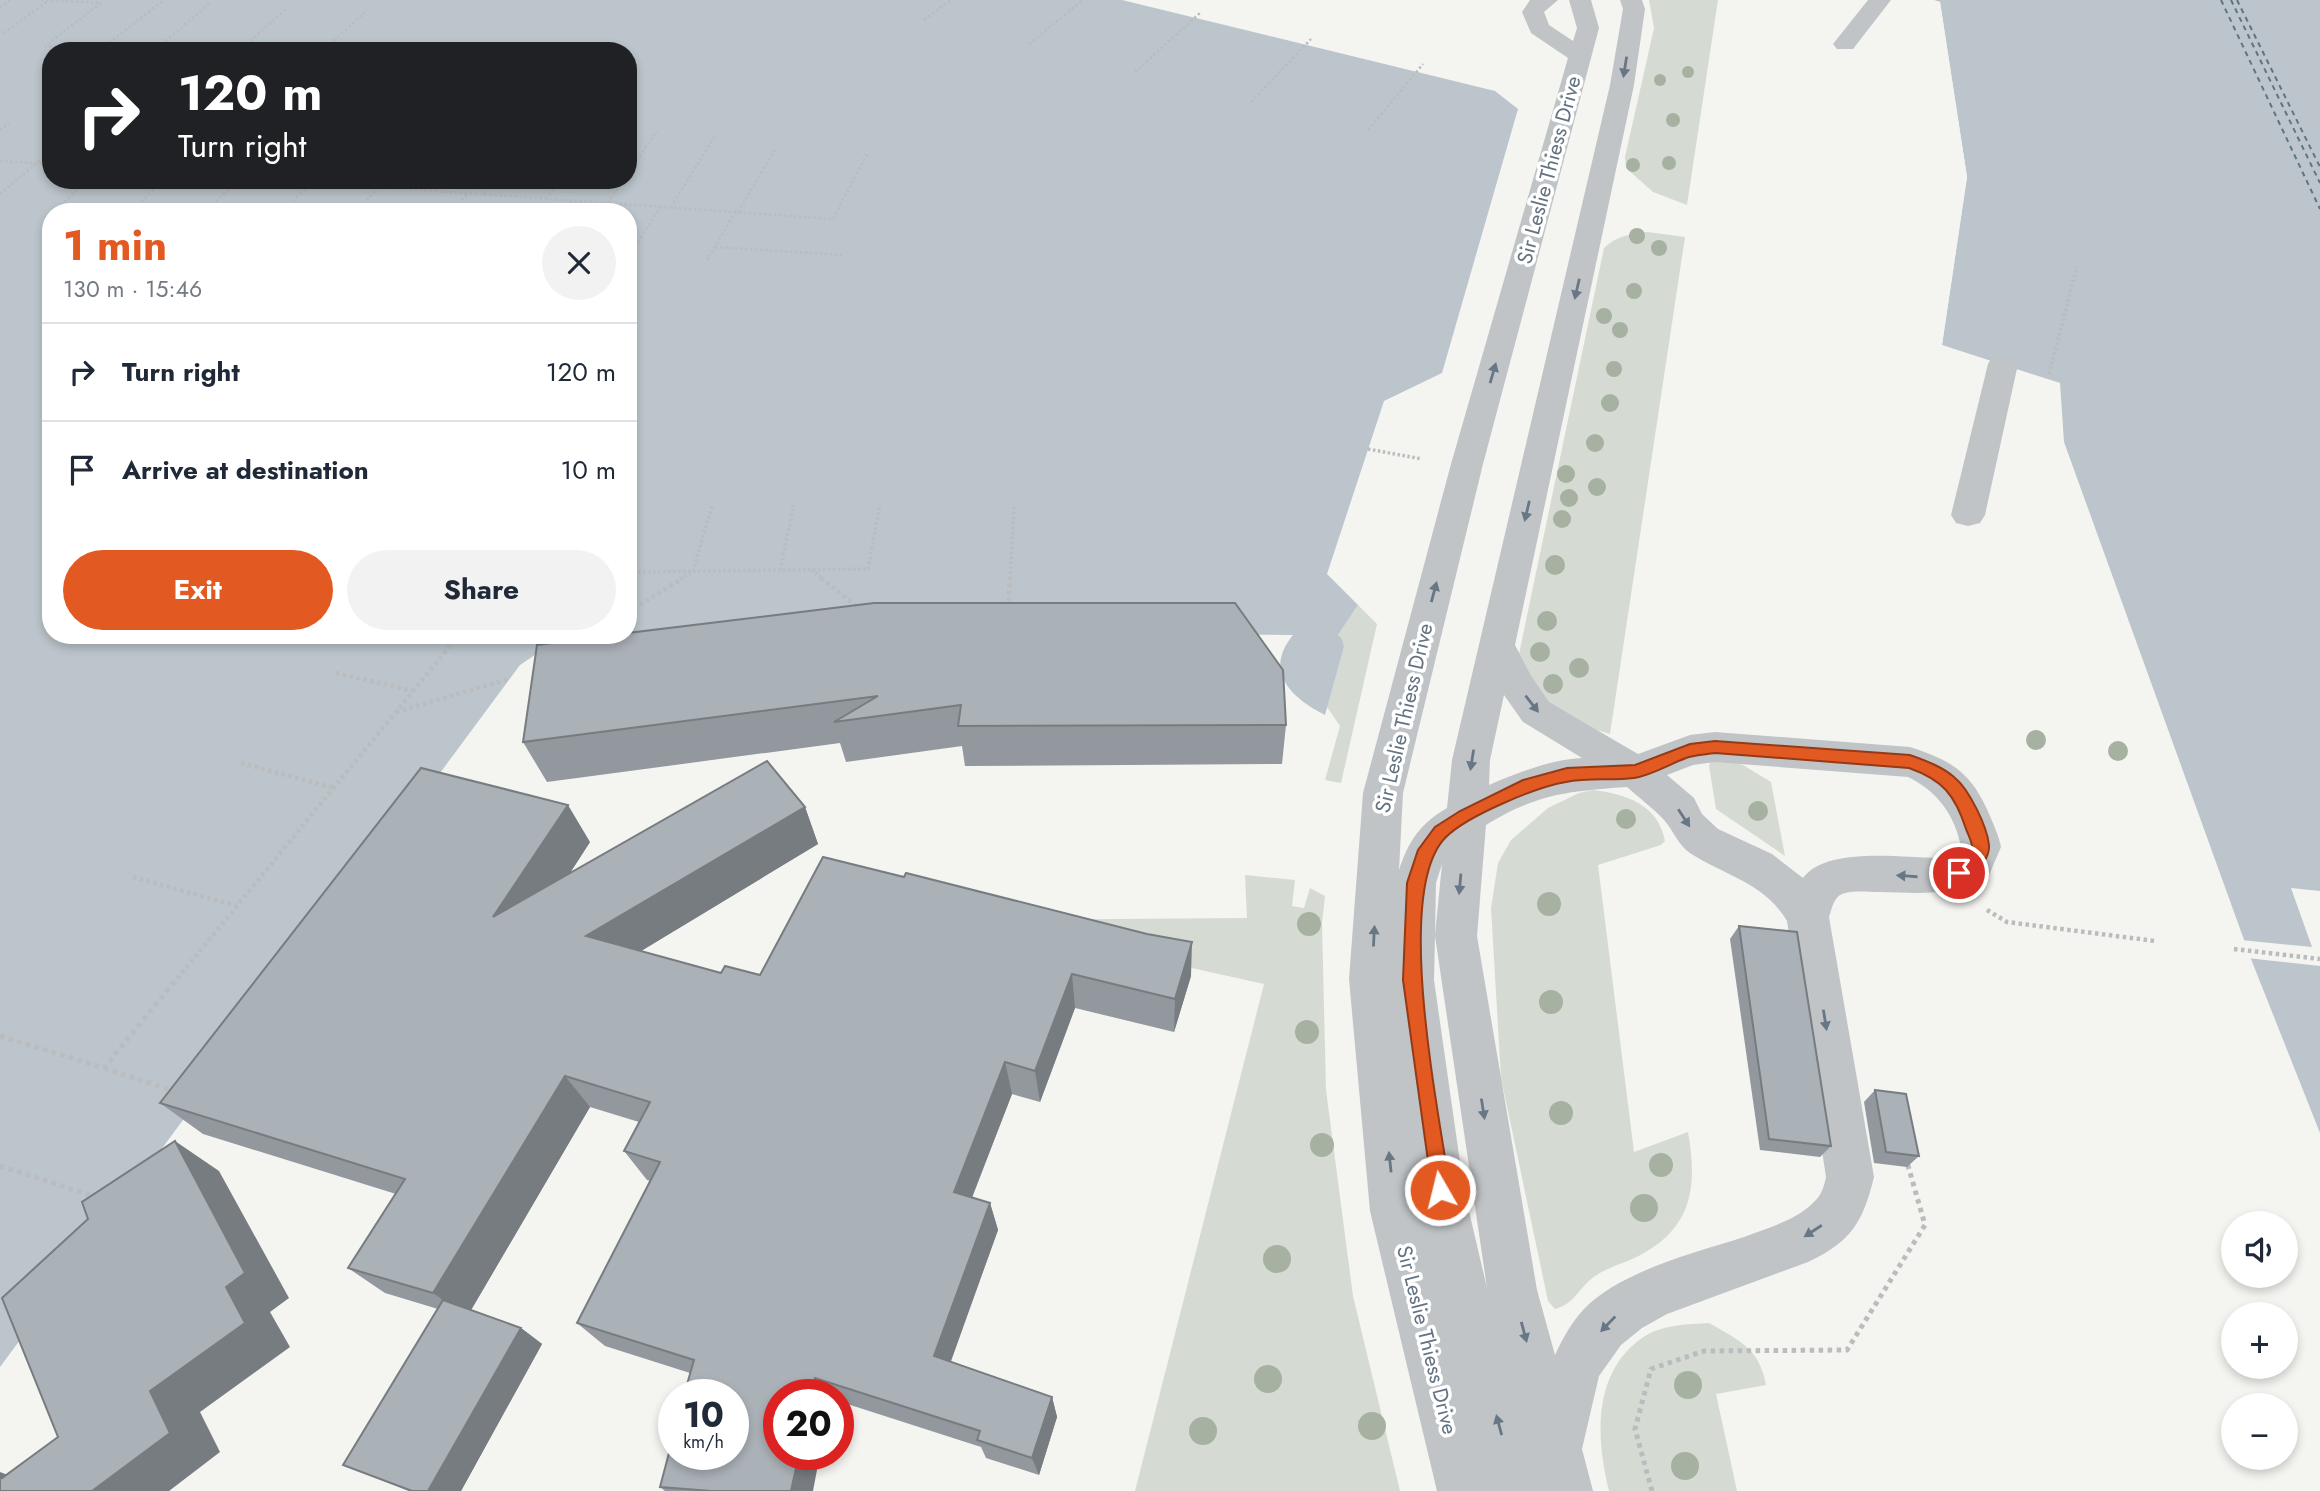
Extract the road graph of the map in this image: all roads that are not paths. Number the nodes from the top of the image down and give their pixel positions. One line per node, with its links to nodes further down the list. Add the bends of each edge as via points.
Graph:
1 (1580, 0): 6 (street, Sir Leslie Thiess Drive, via 1588,28)
2 (1631, 0): 9 (street, one-way to 9, via 1634,9 1622,85)
3 (1880, 0): 5 (street)
4 (1538, 1): 6 (street, via 1533,12 1539,28)
5 (1845, 44)
6 (1580, 56): 14 (street, Sir Leslie Thiess Drive, one-way to 6, via 1394,1211 1371,978 1383,793 1467,464)
7 (2003, 364): 8 (street)
8 (1969, 515)
9 (1497, 646): 10 (street, one-way to 10, via 1536,712); 11 (street, one-way to 11, via 1471,760)
10 (1635, 771): 11 (street, via 1567,775 1529,785); 12 (street, one-way to 12, via 1680,810 1704,841 1758,866 1795,896); 12 (street, one-way to 12, via 1690,750 1715,747 1910,762 1934,770 1951,783 1965,801 1981,847 1976,861 1959,873 1939,878 1841,875 1825,883 1814,897)
11 (1466, 816): 13 (street, one-way to 13, via 1456,936 1512,1290); 15 (street, one-way to 11, via 1440,1190 1412,980 1415,883 1424,855 1440,832)
12 (1808, 917): 13 (street, one-way to 13, via 1850,1177 1837,1214 1797,1241 1648,1294 1617,1314 1588,1344 1567,1387)
13 (1560, 1469)
14 (1464, 1491)
15 (1515, 1491)

